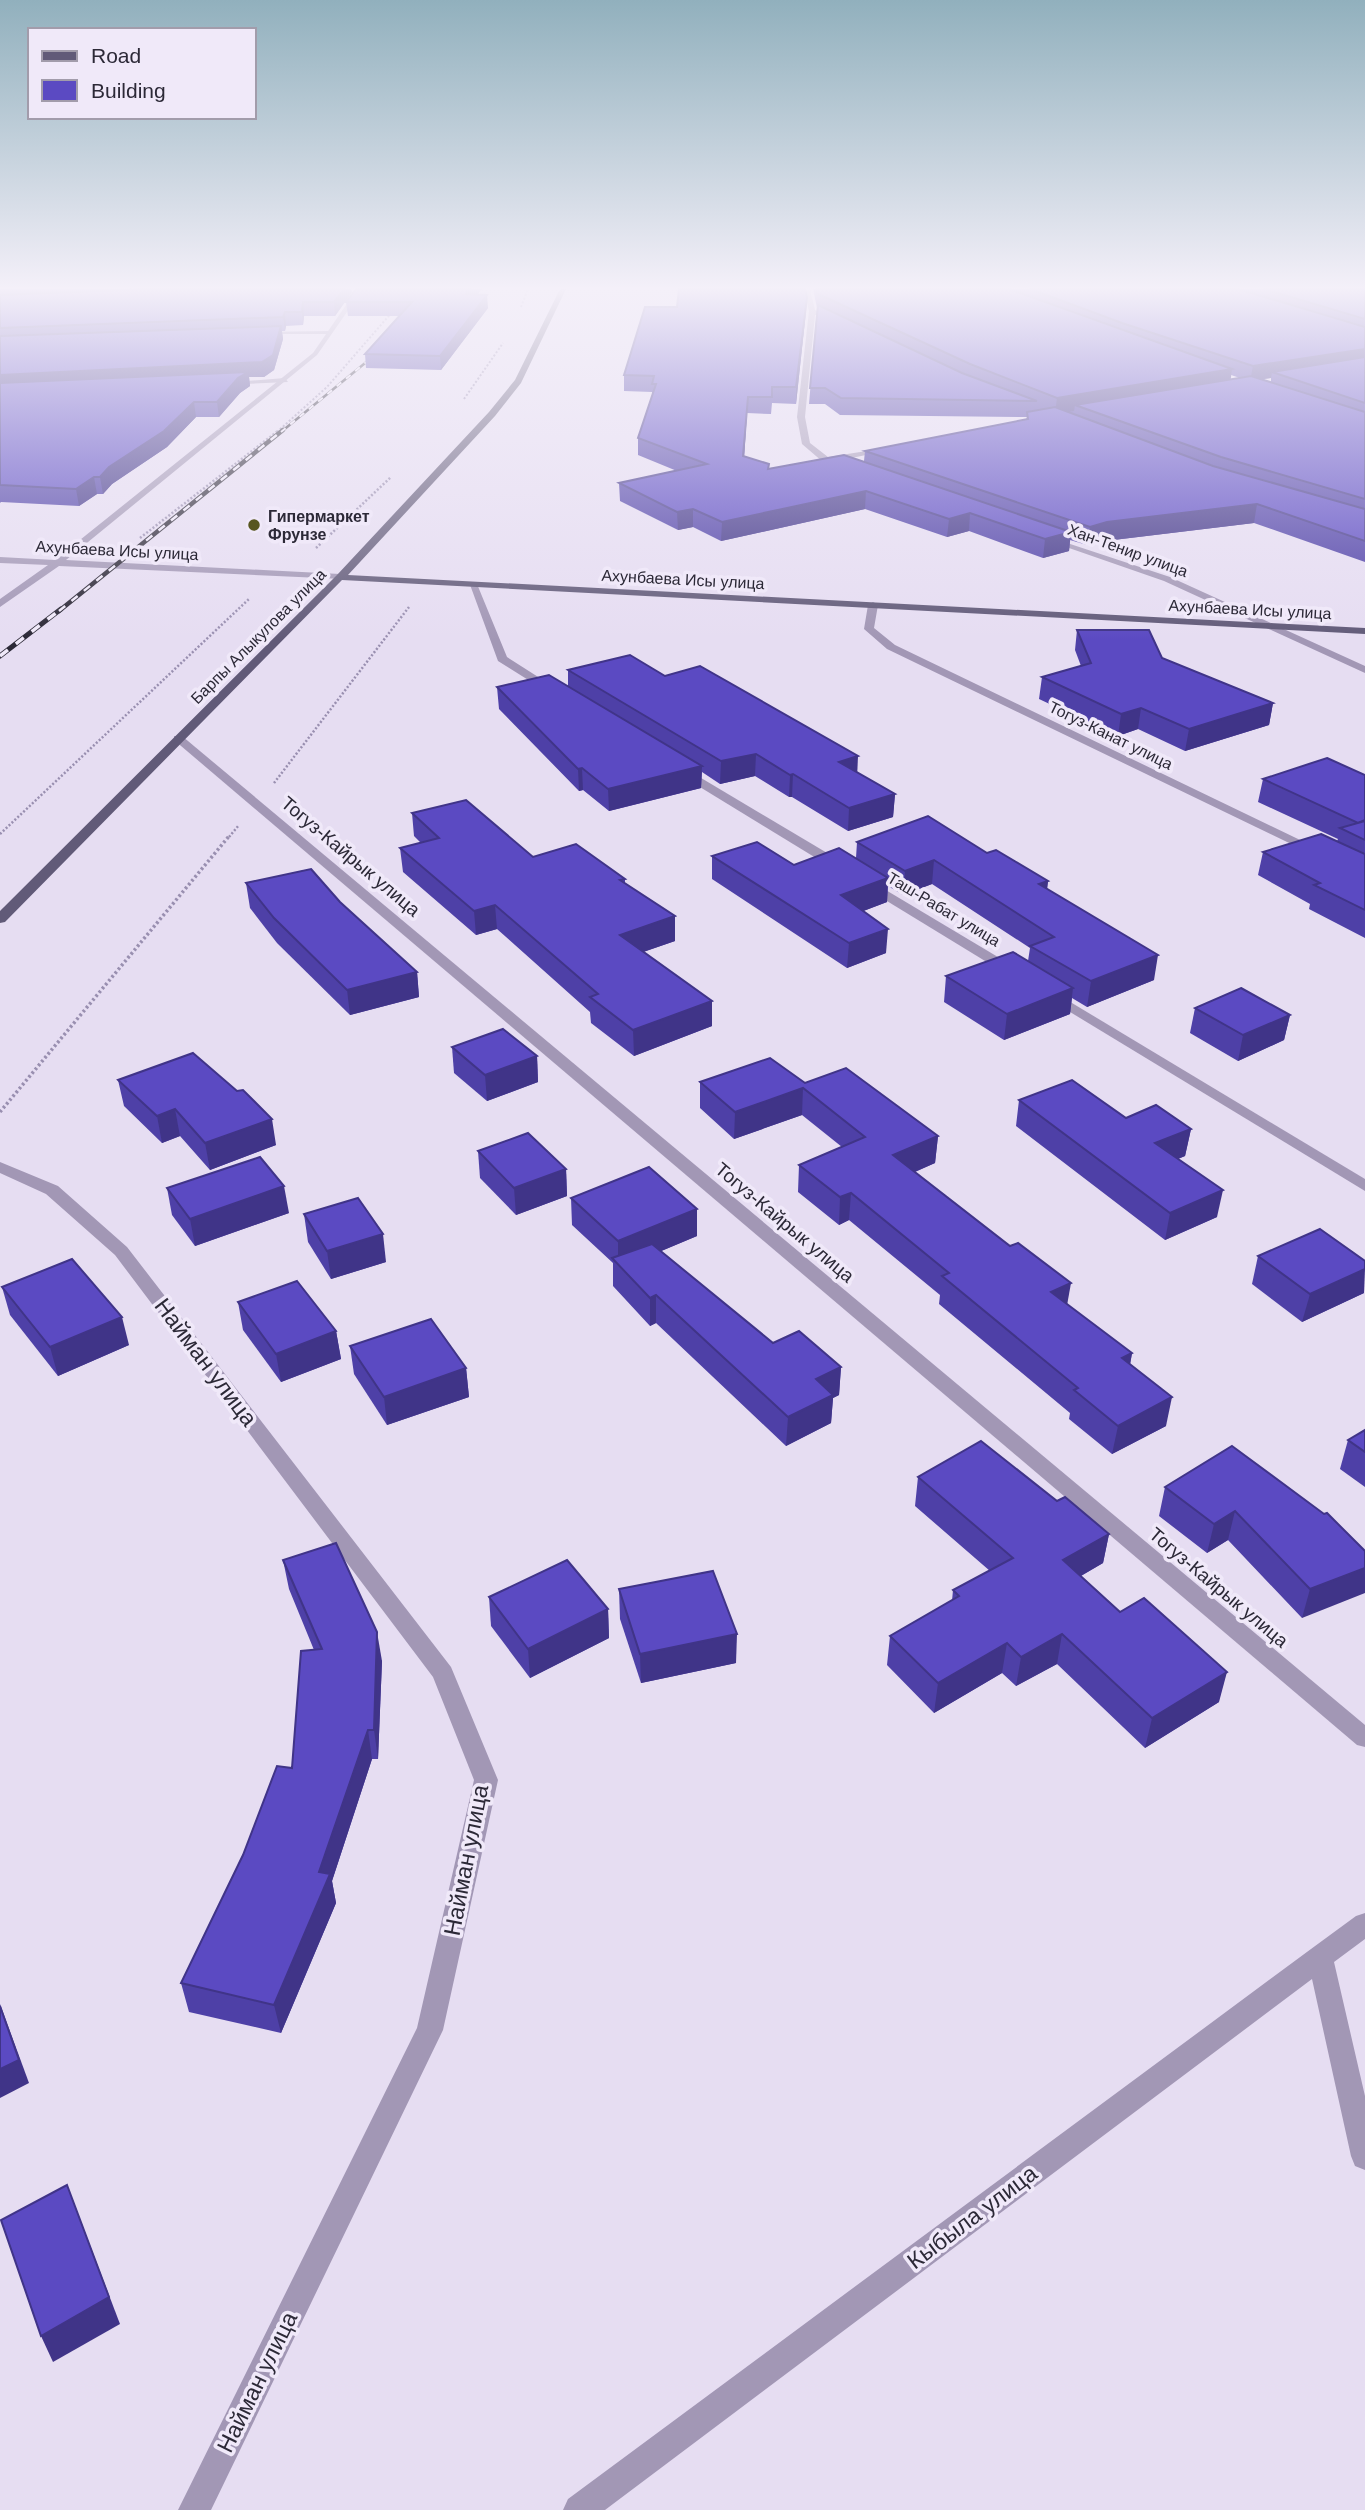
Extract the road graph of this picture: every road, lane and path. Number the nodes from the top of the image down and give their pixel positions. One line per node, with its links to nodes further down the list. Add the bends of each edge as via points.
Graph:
1 (252, 406): 13 (street)
2 (306, 406): 10 (path)
3 (497, 406): 14 (main road, Барпы Алыкулова улица)
4 (802, 406): 6 (street, via 806,444)
5 (893, 448): 6 (street)
6 (826, 460): 7 (street)
7 (853, 470)
8 (391, 477): 11 (path)
9 (1036, 534): 20 (street, Хан-Тенир улица, via 1167,579)
10 (133, 544)
11 (311, 552)
12 (0, 561): 13 (street, Ахунбаева Исы улица)
13 (57, 563): 14 (street, Ахунбаева Исы улица); 17 (street)
14 (340, 577): 15 (main road, Ахунбаева Исы улица); 24 (main road, Барпы Алыкулова улица)
15 (472, 584): 19 (main road, Ахунбаева Исы улица); 23 (street, via 502,659)
16 (258, 591): 27 (path)
17 (0, 604)
18 (411, 605): 26 (path)
19 (873, 605): 20 (main road, Ахунбаева Исы улица); 28 (street, Тогуз-Канат улица, via 869,629 891,647)
20 (1270, 626): 21 (main road, Ахунбаева Исы улица); 22 (street, Хан-Тенир улица)
21 (1365, 631)
22 (1365, 670)
23 (571, 702)
24 (178, 738): 26 (street, Тогуз-Кайрык улица); 29 (main road, Барпы Алыкулова улица)
25 (664, 760): 30 (street, Таш-Рабат улица)
26 (257, 804): 32 (path); 35 (street, Тогуз-Кайрык улица)
27 (0, 834)
28 (1328, 856)
29 (0, 919)
30 (1020, 976)
31 (1044, 991): 34 (street)
32 (0, 1112)
33 (0, 1167): 39 (street, Найман улица, via 52,1190 121,1251 443,1673 486,1780 430,2030)
34 (1365, 1185)
35 (1365, 1738)
36 (1365, 1924): 37 (street, Кыбыла улица)
37 (1320, 1957): 38 (street); 40 (street, Кыбыла улица)
38 (1365, 2156)
39 (194, 2510)
40 (579, 2510)

